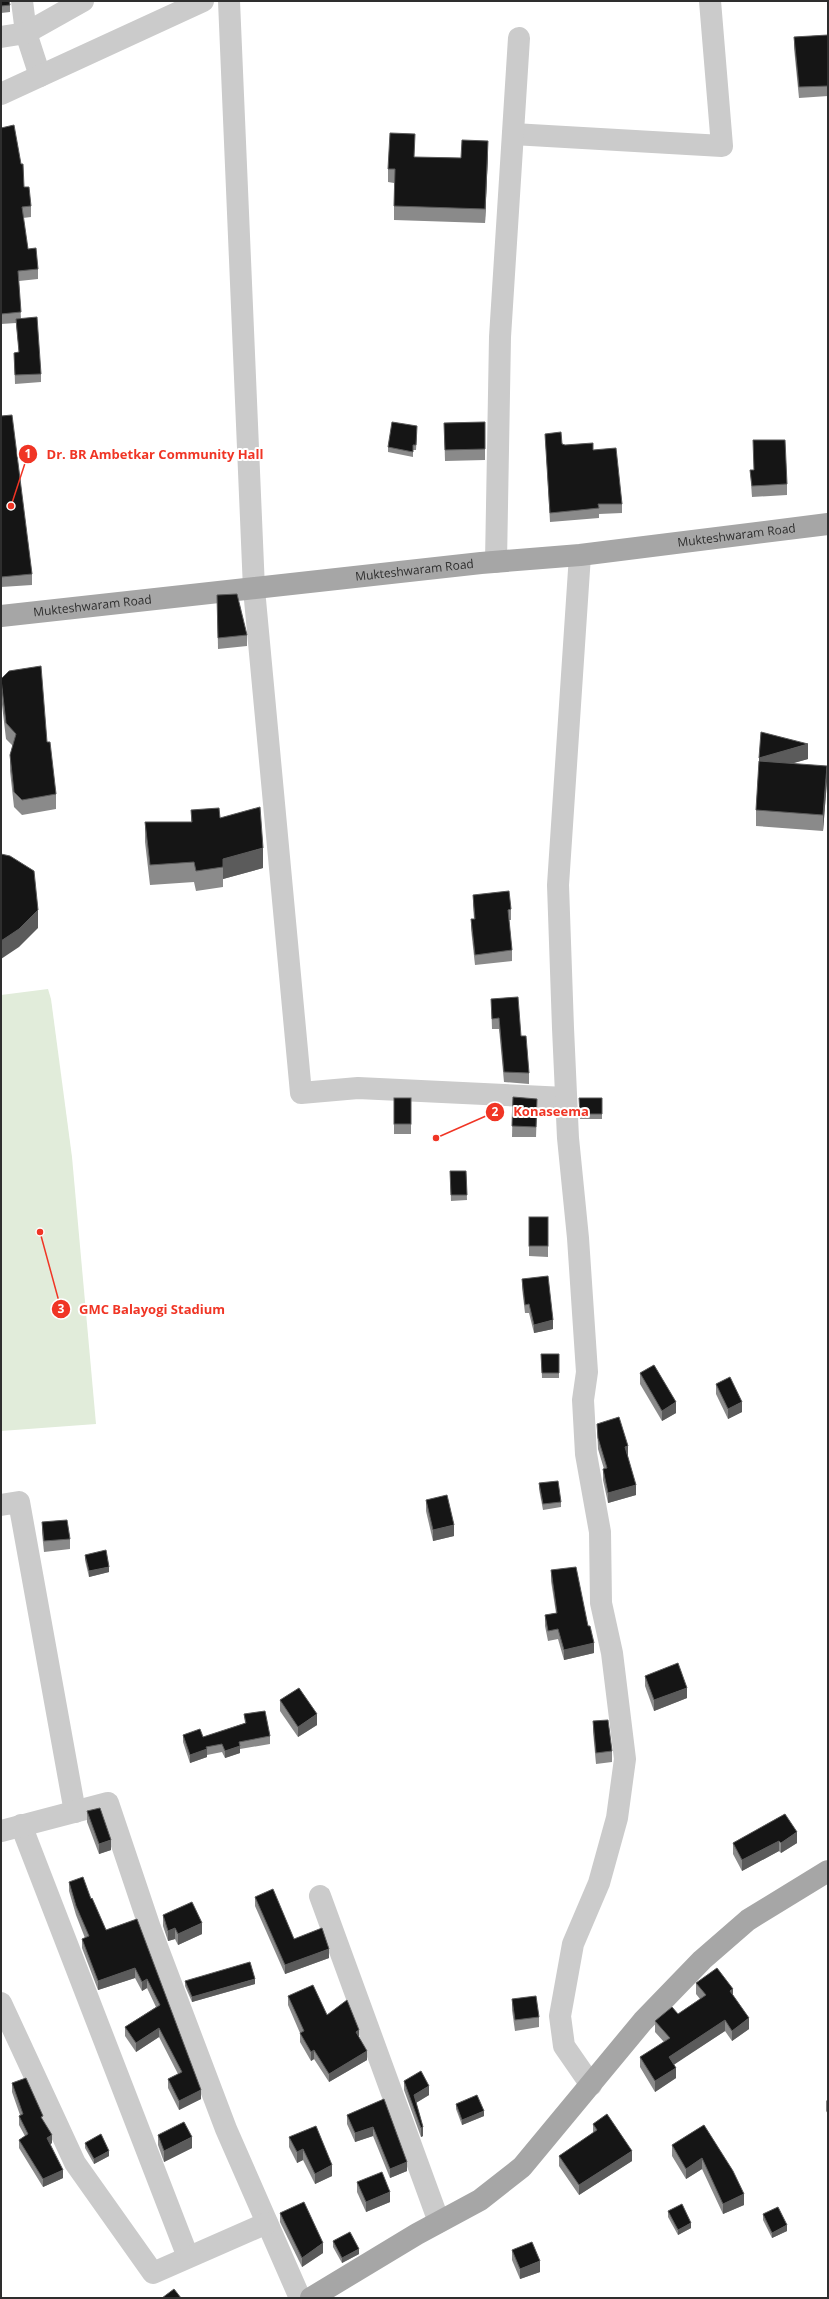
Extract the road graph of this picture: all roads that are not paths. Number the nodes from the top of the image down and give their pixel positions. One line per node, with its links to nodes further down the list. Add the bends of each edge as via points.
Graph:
1 (22, 1): 6 (street)
2 (84, 1): 6 (street)
3 (203, 1): 9 (street)
4 (230, 1): 15 (street)
5 (710, 1): 11 (street, via 722,146)
6 (26, 33): 7 (street); 9 (street)
7 (1, 37)
8 (519, 38): 11 (street)
9 (40, 76): 10 (street)
10 (1, 94)
11 (513, 134): 14 (street, via 500,337)
12 (828, 524): 13 (main road, Mukteshwaram Road)
13 (580, 555): 14 (main road, Mukteshwaram Road); 17 (street, via 558,885)
14 (496, 562): 15 (main road, Mukteshwaram Road)
15 (254, 589): 16 (main road, Mukteshwaram Road); 17 (street, via 301,1093 358,1088)
16 (1, 616)
17 (566, 1098): 24 (street, via 587,1372 583,1400 586,1454 600,1532 601,1603 616,1682 625,1759 616,1818 598,1883 573,1944 560,2016 564,2046)
18 (1, 1505): 19 (street, via 19,1502)
19 (75, 1812): 20 (street); 26 (street, via 108,1803 150,1928 226,2130)
20 (11, 1828): 27 (street)
21 (828, 1871): 24 (main road, via 748,1920 702,1960 643,2021)
22 (320, 1896): 25 (street)
23 (1, 2003): 27 (street, via 75,2163 153,2273)
24 (591, 2086): 25 (main road, via 522,2167 480,2200)
25 (439, 2222): 29 (main road)
26 (267, 2223): 27 (street); 28 (street)
27 (188, 2257)
28 (300, 2298)
29 (311, 2298)

